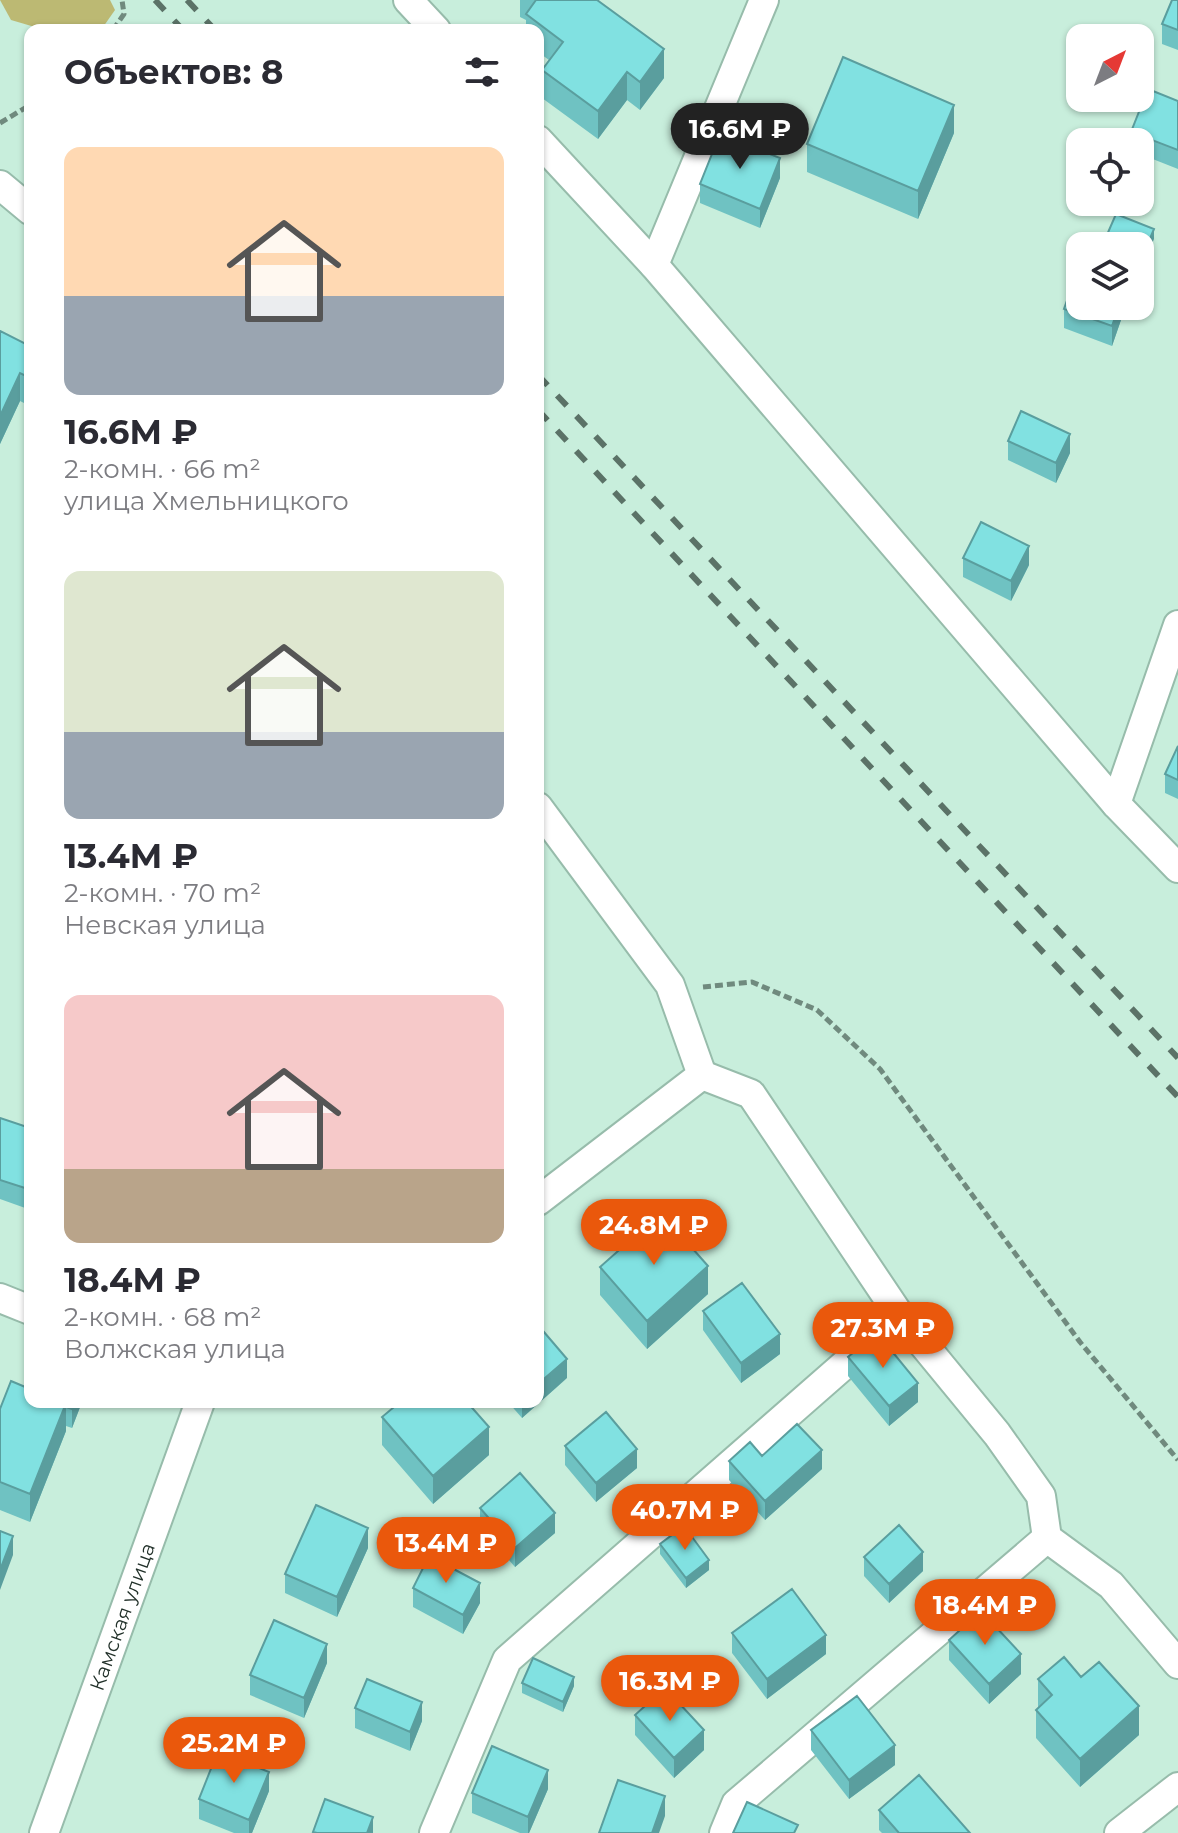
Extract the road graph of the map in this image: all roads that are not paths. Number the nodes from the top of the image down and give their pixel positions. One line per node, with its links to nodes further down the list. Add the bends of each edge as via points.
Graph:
1 (408, 0): 3 (street)
2 (764, 0): 7 (street)
3 (430, 24)
4 (544, 146): 7 (street)
5 (0, 185): 6 (street)
6 (24, 205)
7 (654, 265): 9 (street)
8 (1178, 625): 9 (street)
9 (1116, 804): 11 (street)
10 (544, 815): 12 (street, via 670,985)
11 (1178, 868)
12 (702, 1075): 13 (street); 16 (street, via 751,1094)
13 (544, 1196)
14 (0, 1298): 15 (street)
15 (24, 1308)
16 (900, 1316): 18 (street, via 1041,1496); 22 (street, via 507,1660)
17 (198, 1408): 21 (street, Камская улица)
18 (1047, 1538): 19 (street, via 1111,1585); 23 (street, via 736,1804)
19 (1178, 1664)
20 (1178, 1787): 24 (street)
21 (44, 1833)
22 (434, 1833)
23 (724, 1833)
24 (1119, 1833)

